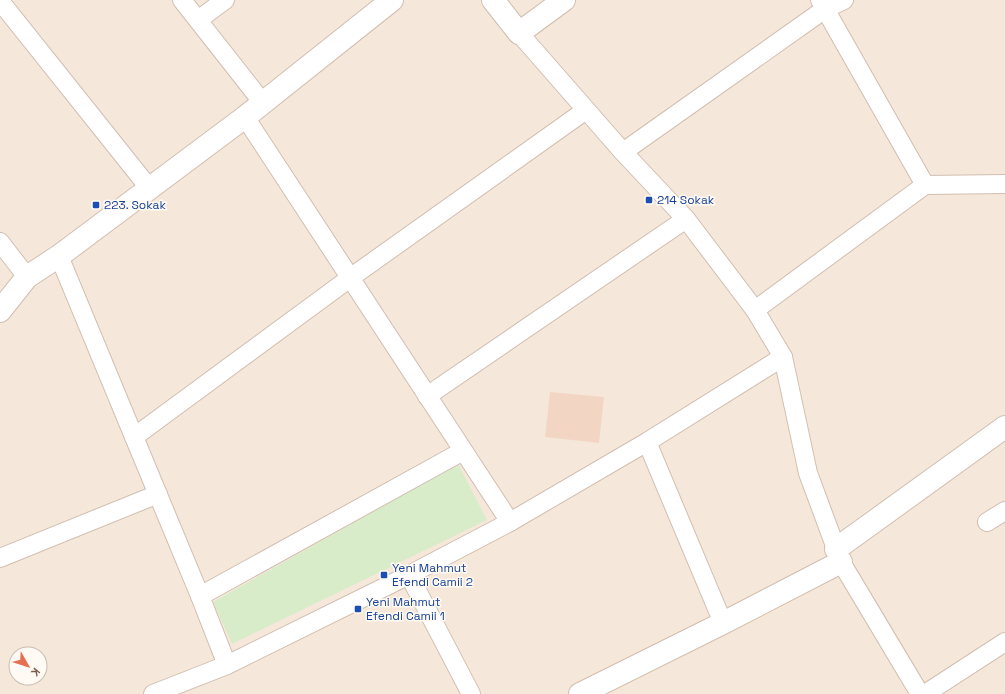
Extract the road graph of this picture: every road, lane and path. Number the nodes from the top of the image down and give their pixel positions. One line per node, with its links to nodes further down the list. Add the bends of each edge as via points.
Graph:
1 (182, 0): 9 (street)
2 (225, 0): 9 (street)
3 (493, 0): 10 (street)
4 (564, 0): 10 (street)
5 (844, 0): 8 (street)
6 (0, 1): 17 (street)
7 (384, 2): 11 (street)
8 (822, 4): 14 (street); 16 (street)
9 (198, 20): 11 (street)
10 (519, 33): 12 (street)
11 (263, 103): 13 (street)
12 (586, 110): 14 (street); 22 (street)
13 (245, 117): 17 (street); 22 (street)
14 (623, 152): 18 (street)
15 (1005, 184): 16 (street)
16 (926, 185): 23 (street)
17 (150, 189): 20 (street)
18 (686, 219): 23 (street); 26 (street)
19 (0, 242): 21 (street)
20 (59, 256): 21 (street); 28 (street)
21 (27, 277): 24 (street)
22 (350, 278): 26 (street); 28 (street)
23 (755, 310): 25 (street)
24 (0, 311)
25 (782, 357): 29 (street); 35 (street, via 808,473)
26 (427, 396): 30 (street)
27 (1005, 427): 35 (street)
28 (134, 437): 31 (street)
29 (647, 442): 33 (street); 39 (street)
30 (463, 452): 33 (street); 38 (street)
31 (158, 494): 36 (street); 38 (street)
32 (1005, 511): 34 (street)
33 (510, 522): 37 (street)
34 (987, 522)
35 (838, 556): 39 (street); 45 (street)
36 (0, 558)
37 (409, 575): 41 (street); 43 (street)
38 (200, 596): 41 (street)
39 (723, 623): 44 (street)
40 (1005, 642): 46 (street)
41 (227, 665): 42 (street)
42 (153, 694)
43 (471, 694)
44 (580, 694)
45 (920, 694)
46 (925, 694)

